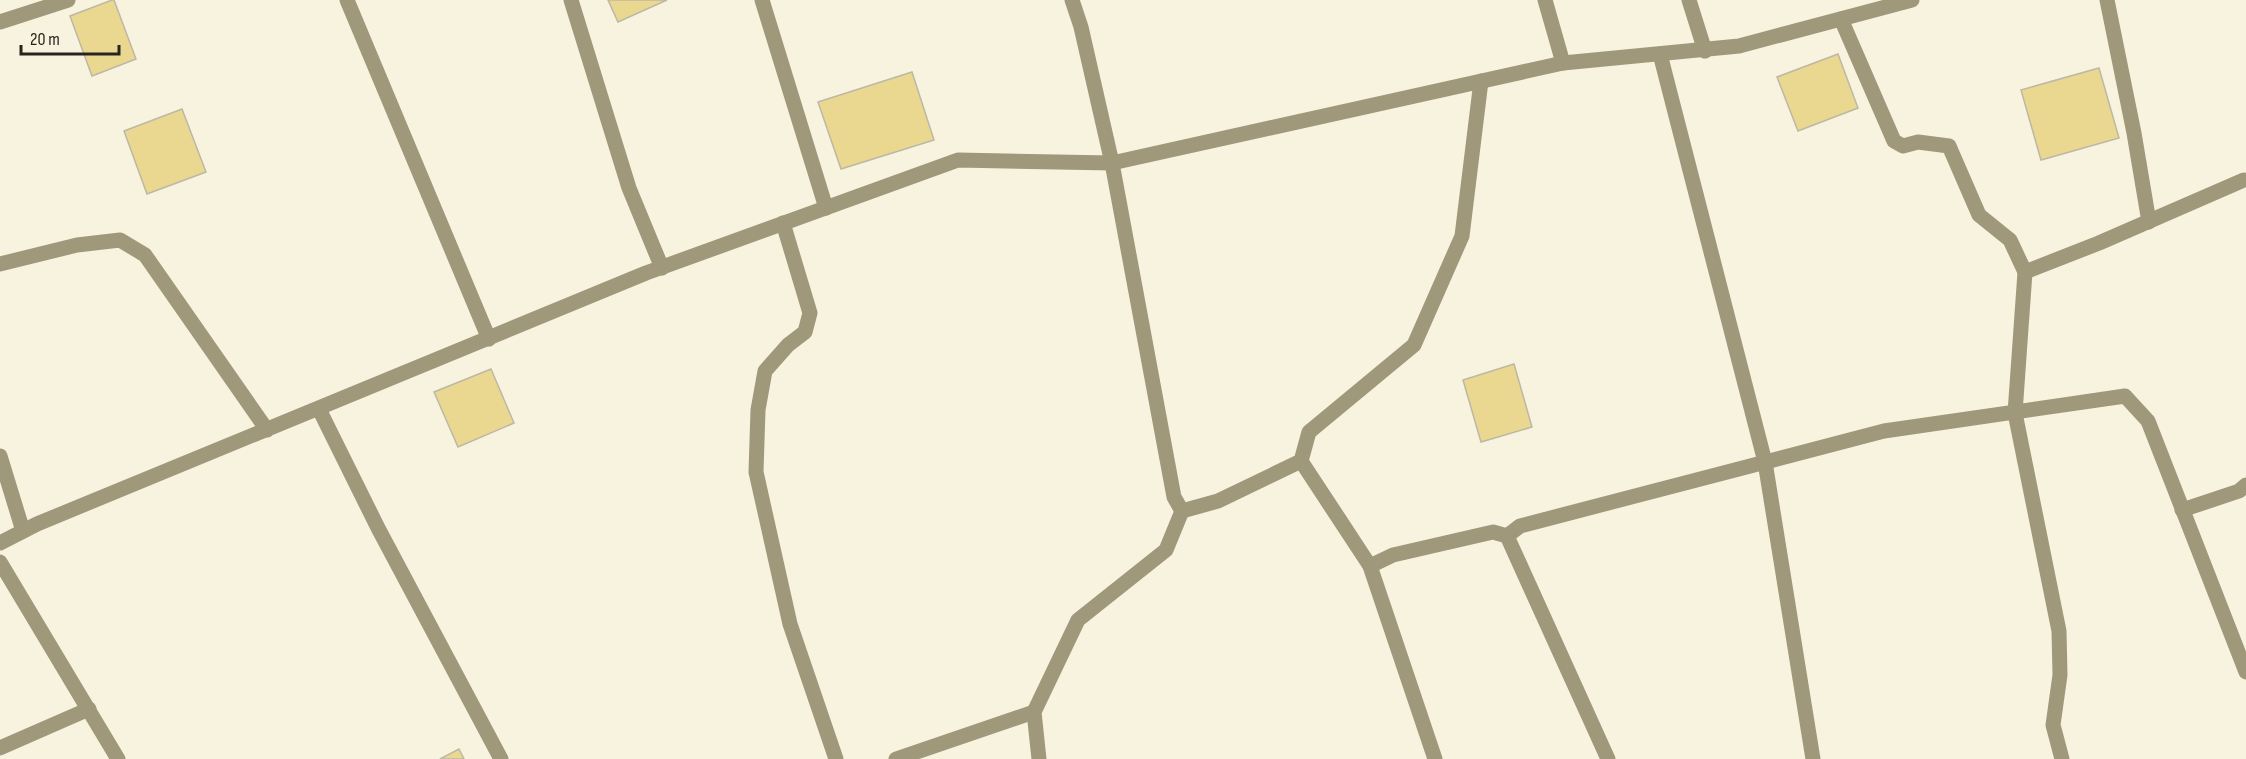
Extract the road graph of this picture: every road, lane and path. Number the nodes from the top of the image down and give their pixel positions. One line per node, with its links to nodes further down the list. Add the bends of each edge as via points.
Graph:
1 (68, 0): 11 (street)
2 (346, 0): 24 (street)
3 (572, 0): 22 (street, via 629,188)
4 (762, 0): 18 (street)
5 (1072, 0): 16 (street, via 1082,27)
6 (1545, 0): 14 (street)
7 (1689, 0): 12 (street)
8 (1912, 0): 10 (street)
9 (2107, 0): 19 (street)
10 (1841, 19): 12 (street); 23 (street, via 1894,141 1903,146 1918,142 1949,146 1979,215 2010,240)
11 (0, 22)
12 (1705, 51): 13 (street)
13 (1660, 54): 14 (street); 30 (street)
14 (1563, 63): 15 (street)
15 (1481, 81): 16 (street); 29 (street, via 1462,236 1414,345 1309,432)
16 (1112, 163): 18 (street, via 958,160); 33 (street, via 1174,496)
17 (2244, 180): 19 (street)
18 (826, 208): 20 (street)
19 (2149, 222): 23 (street)
20 (783, 224): 22 (street); 45 (street, via 810,313 806,332 765,371 758,410 756,472 790,624)
21 (0, 264): 27 (street, via 77,245 120,240 145,255)
22 (662, 268): 24 (street)
23 (2025, 272): 26 (street)
24 (489, 339): 25 (street)
25 (319, 409): 27 (street); 44 (street)
26 (2016, 412): 30 (street, via 1884,431); 32 (street, via 2125,396 2148,421); 51 (street, via 2059,631 2060,675 2053,725)
27 (267, 430): 34 (street)
28 (0, 456): 34 (street)
29 (1300, 460): 33 (street, via 1218,501); 38 (street)
30 (1765, 462): 35 (street, via 1520,526); 50 (street)
31 (2246, 485): 32 (street, via 2240,491)
32 (2182, 510): 39 (street)
33 (1182, 511): 41 (street, via 1166,550 1078,620)
34 (23, 531): 36 (street)
35 (1507, 536): 38 (street, via 1492,532 1393,555); 49 (street)
36 (0, 543)
37 (0, 562): 40 (street)
38 (1370, 566): 48 (street)
39 (2246, 672)
40 (89, 709): 42 (street); 43 (street)
41 (1034, 712): 46 (street); 47 (street)
42 (0, 748)
43 (118, 759)
44 (501, 759)
45 (836, 759)
46 (896, 759)
47 (1039, 759)
48 (1435, 759)
49 (1608, 759)
50 (1813, 759)
51 (2062, 759)

